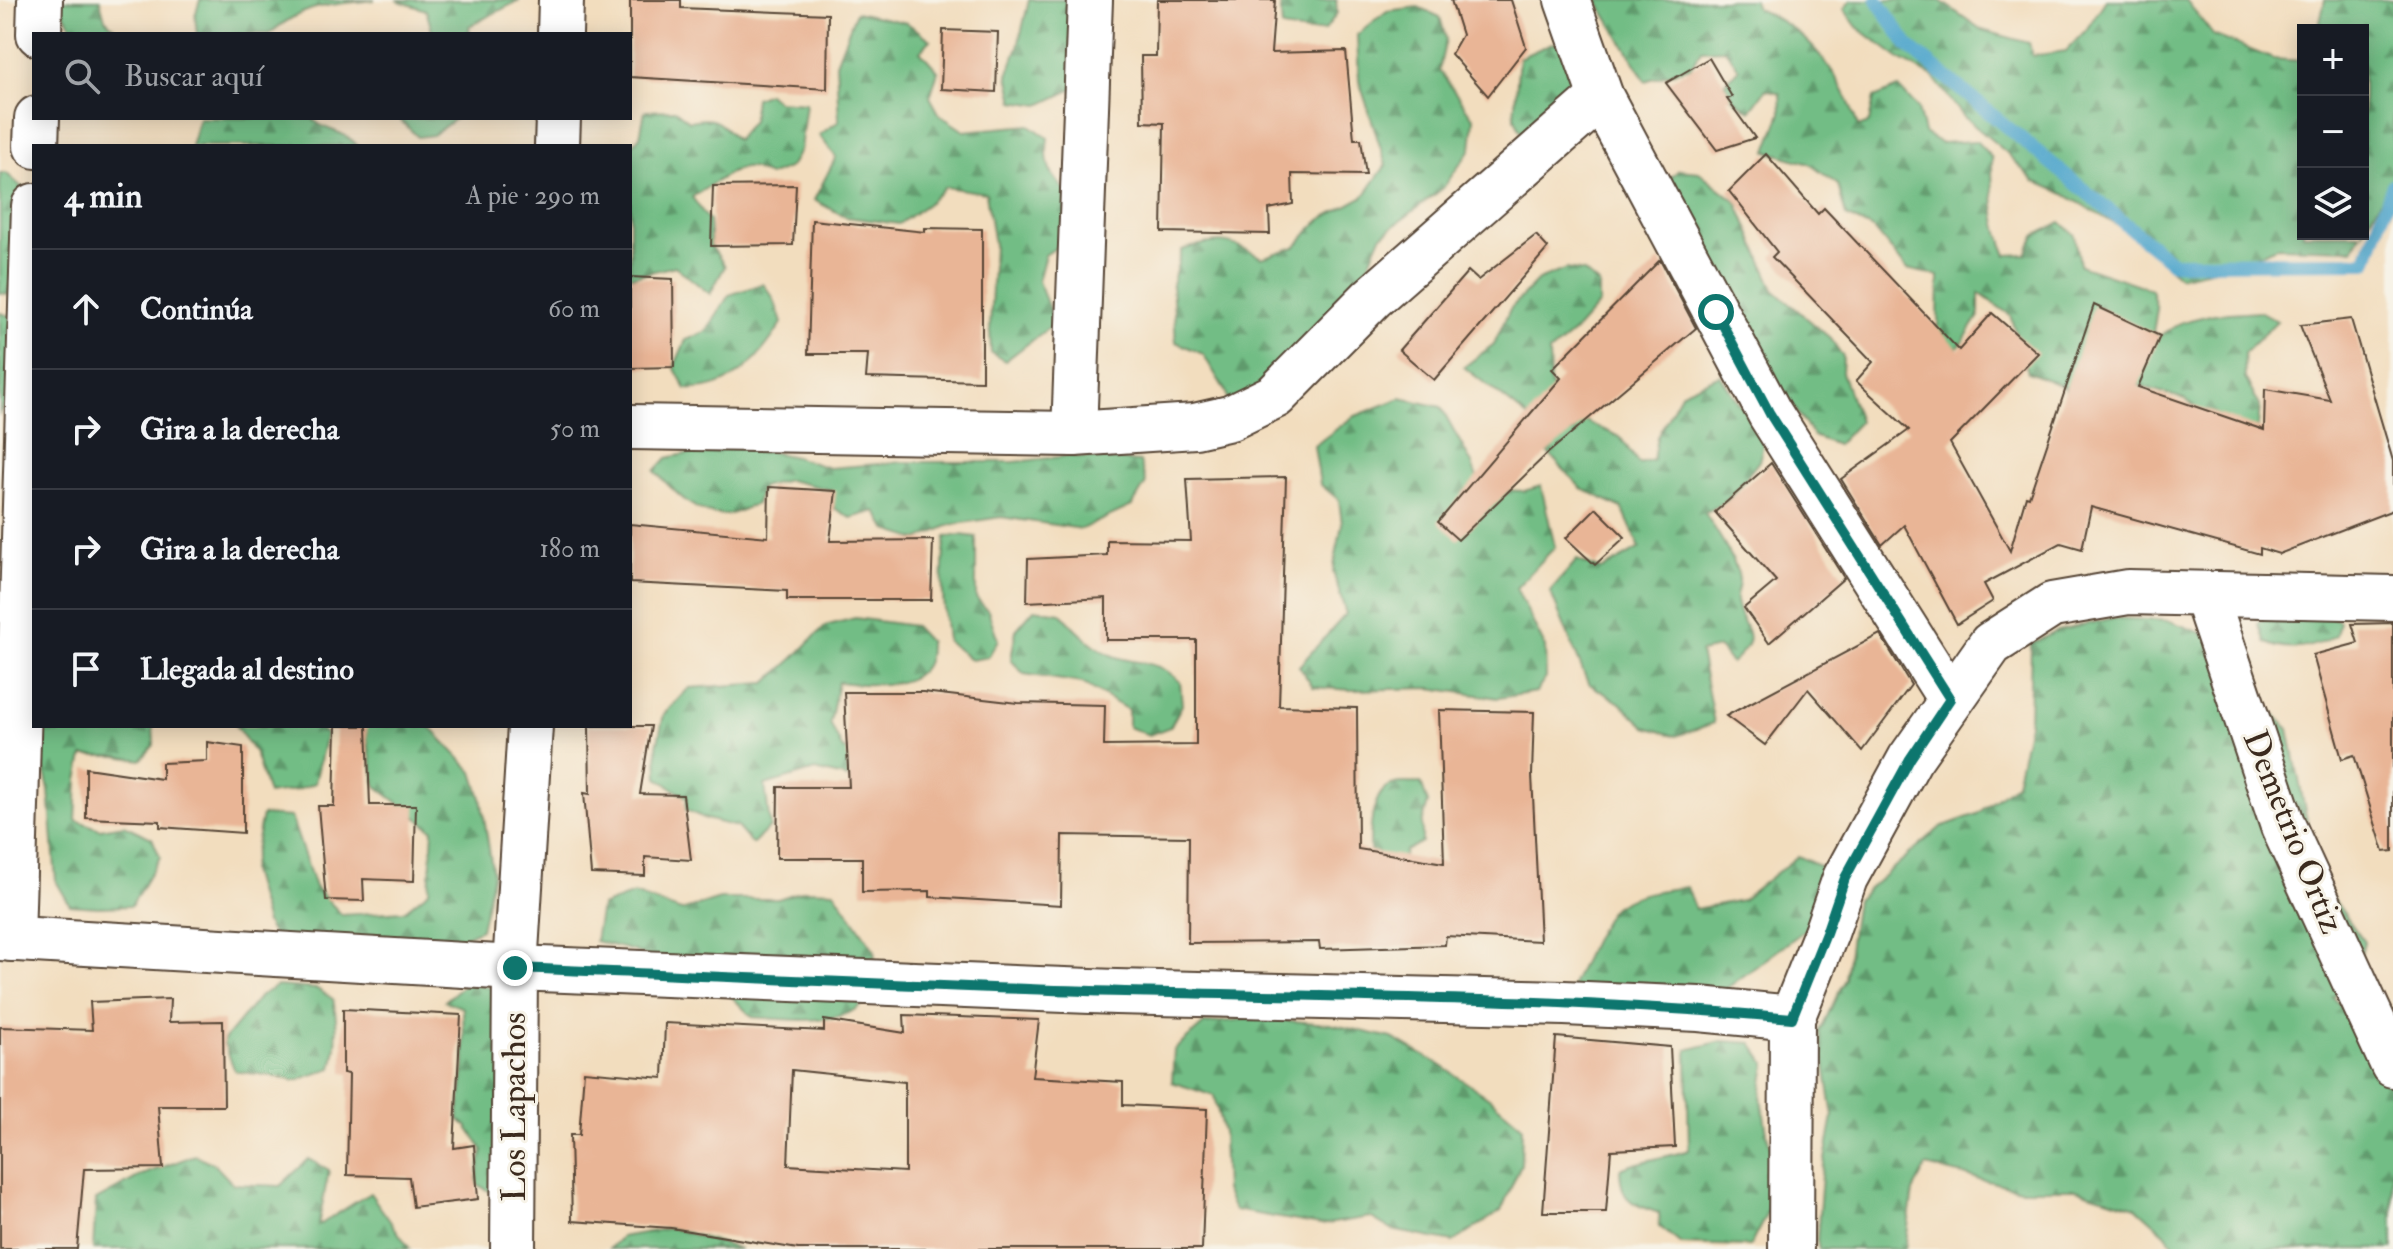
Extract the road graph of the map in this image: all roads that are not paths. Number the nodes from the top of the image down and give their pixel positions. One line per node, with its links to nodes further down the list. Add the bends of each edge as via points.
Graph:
1 (40, 0): 5 (street)
2 (561, 0): 6 (street)
3 (1090, 0): 14 (street)
4 (1567, 0): 7 (street)
5 (39, 32)
6 (560, 32)
7 (1601, 97): 14 (street, via 1372,298 1275,396 1230,418 1195,426); 17 (street, via 1770,414)
8 (37, 120): 10 (street)
9 (558, 120): 11 (street)
10 (36, 144)
11 (557, 144)
12 (32, 258): 19 (street)
13 (632, 427): 14 (street)
14 (1074, 434)
15 (2205, 594): 16 (street); 17 (street, via 2128,592 2052,605 1991,644); 22 (street, Demetrio Ortiz, via 2283,826)
16 (2393, 598)
17 (1950, 699): 21 (street, via 1910,759 1845,878)
18 (530, 728): 20 (street, Los Lapachos)
19 (6, 938): 20 (street)
20 (515, 968): 21 (street, via 1564,1003); 23 (street, Los Lapachos)
21 (1792, 1018): 24 (street)
22 (2393, 1065)
23 (513, 1249)
24 (1791, 1249)

